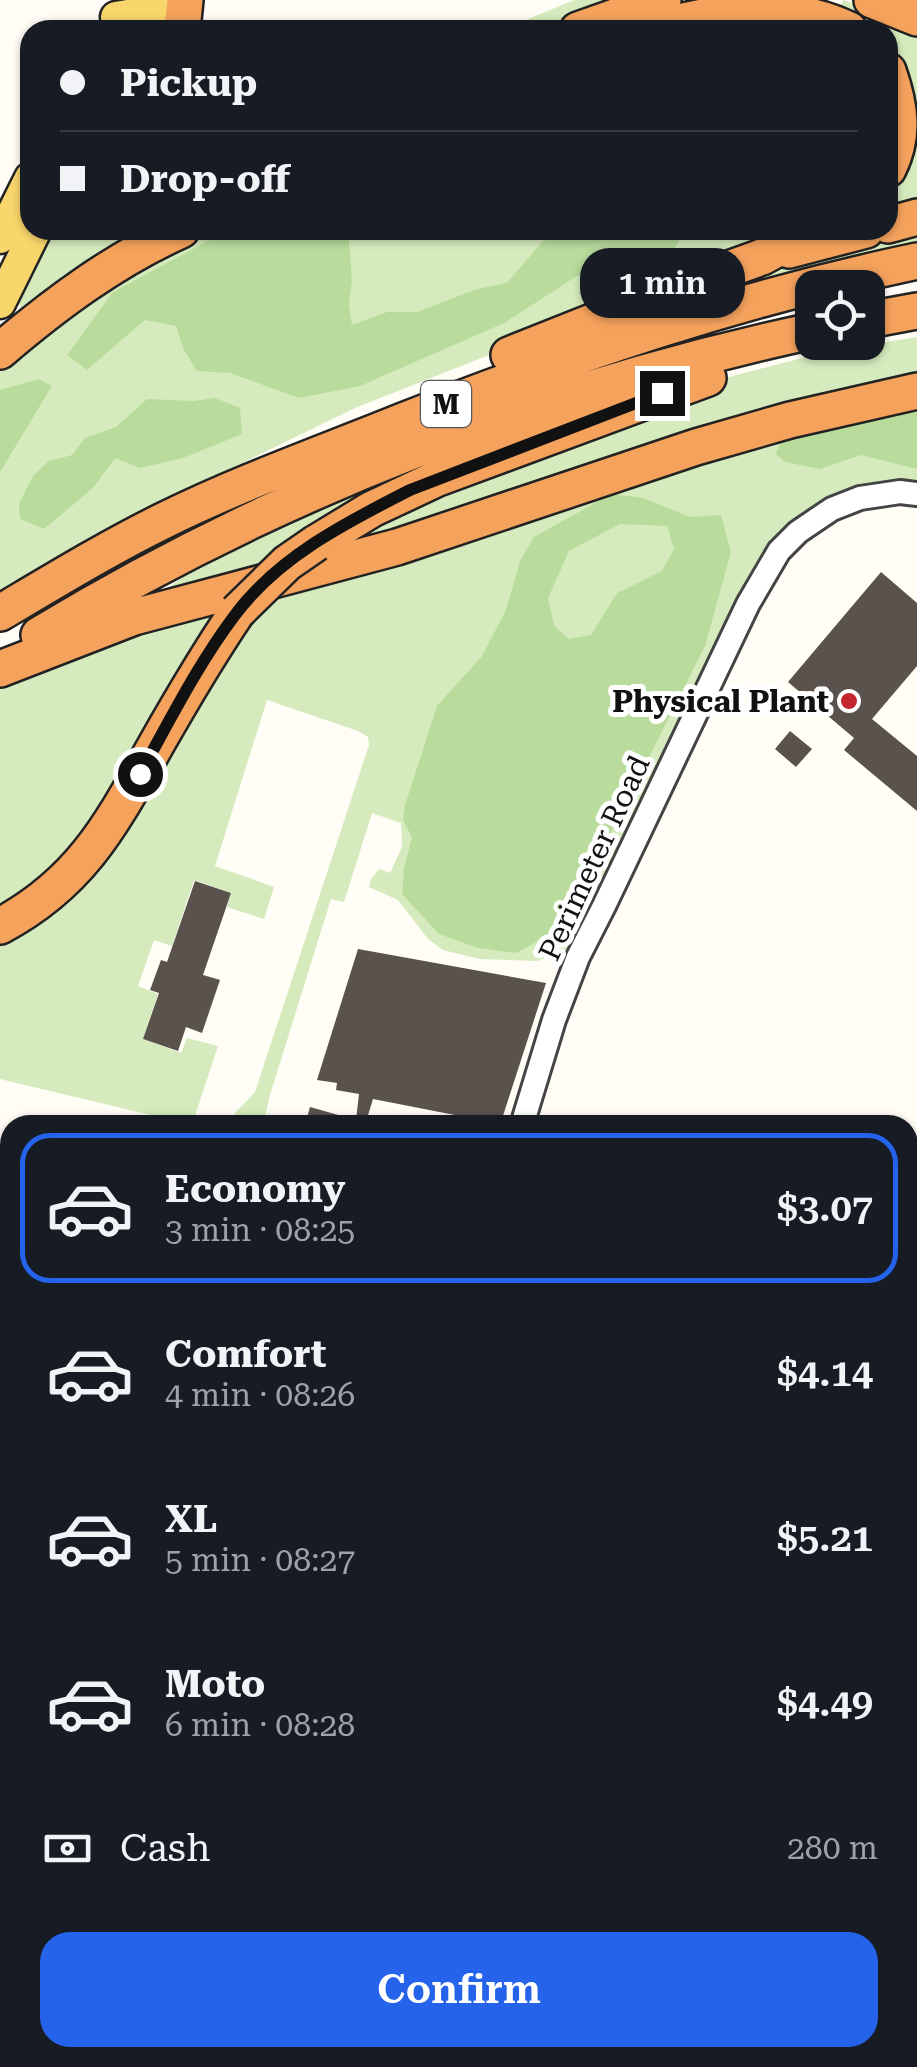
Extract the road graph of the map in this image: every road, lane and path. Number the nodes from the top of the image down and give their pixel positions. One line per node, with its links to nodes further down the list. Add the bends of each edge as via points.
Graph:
1 (663, 0): 6 (highway)
2 (872, 0): 5 (highway)
3 (166, 14): 4 (main road)
4 (116, 16)
5 (917, 18)
6 (606, 20)
7 (683, 20): 8 (highway, via 766,8)
8 (830, 20)
9 (898, 106): 10 (highway)
10 (898, 138)
11 (20, 198): 12 (main road)
12 (0, 238)
13 (31, 240): 19 (main road)
14 (161, 240): 24 (highway, via 95,277)
15 (793, 240): 17 (highway)
16 (827, 240): 17 (highway)
17 (762, 257): 26 (highway, via 402,402)
18 (917, 262): 26 (highway, M, via 619,340)
19 (1, 296)
20 (917, 312): 21 (highway)
21 (885, 317)
22 (795, 336): 29 (highway, M, via 602,384 384,463 180,556)
23 (795, 350): 31 (highway, bridge, via 438,478 372,509 287,563 237,612 205,659 100,840 62,884)
24 (0, 351)
25 (917, 391): 30 (highway, via 710,443 397,548 134,618)
26 (285, 468): 28 (highway, M, via 166,520)
27 (917, 494): 32 (street, Perimeter Road, via 860,498 832,508 778,551 578,957)
28 (0, 613)
29 (0, 659)
30 (0, 669)
31 (0, 926)
32 (525, 1115)

